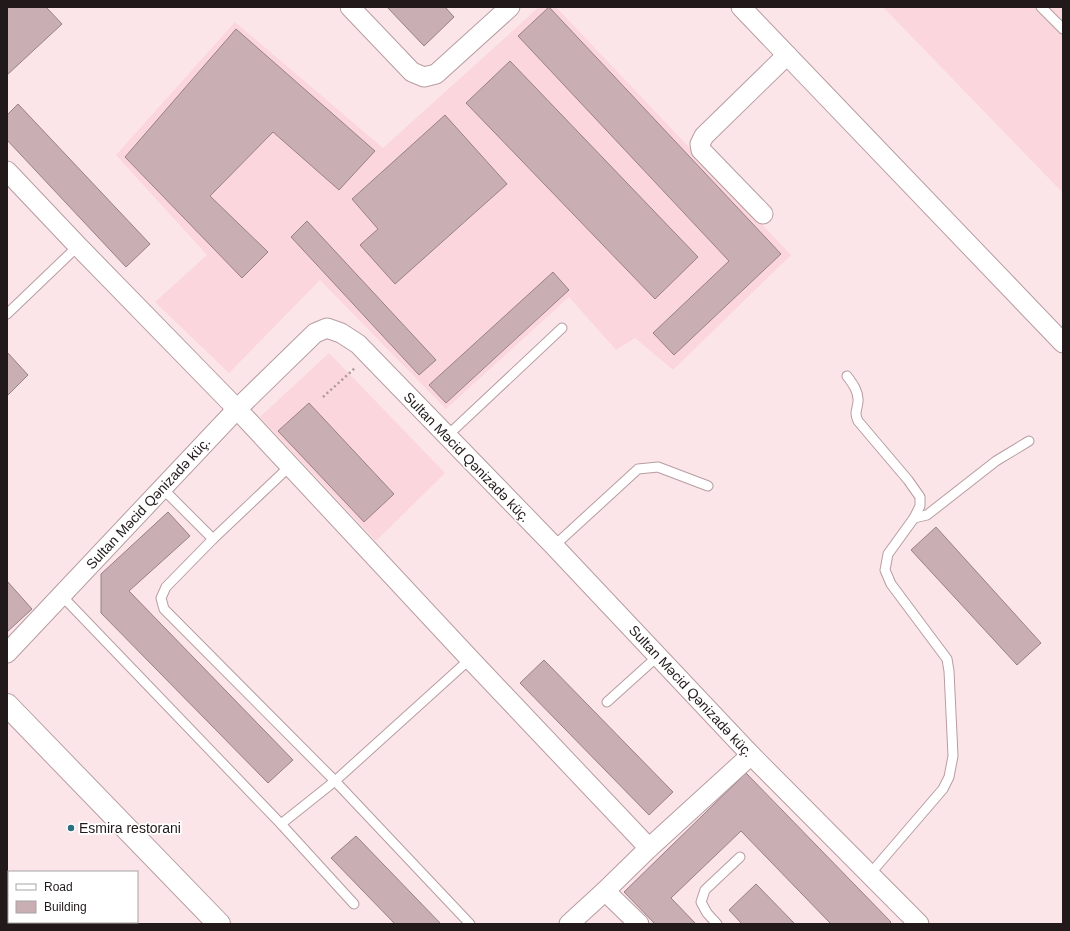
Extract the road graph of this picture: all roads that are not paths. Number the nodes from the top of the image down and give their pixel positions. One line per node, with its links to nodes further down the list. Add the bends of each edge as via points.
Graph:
1 (350, 7): 2 (street, via 412,72 424,76 436,74)
2 (510, 7)
3 (741, 7): 6 (street)
4 (1041, 7): 5 (lane)
5 (1063, 29)
6 (787, 55): 8 (street, via 704,136 700,144 702,150); 12 (street)
7 (7, 171): 9 (street)
8 (763, 214)
9 (78, 246): 10 (lane); 14 (street)
10 (7, 314)
11 (562, 328): 15 (lane)
12 (1063, 343)
13 (847, 376): 20 (lane, via 858,394 855,414 858,421 920,497 920,506)
14 (237, 408): 15 (street, Sultan Məcid Qənizadə küç., via 315,333 327,328 358,344); 17 (street); 19 (street, Sultan Məcid Qənizadə küç.)
15 (446, 436): 22 (street, Sultan Məcid Qənizadə küç.)
16 (1029, 442): 20 (lane, via 996,461 927,515)
17 (290, 466): 21 (lane); 26 (street)
18 (708, 486): 22 (lane, via 658,467 638,469)
19 (162, 488): 21 (lane); 23 (street, Sultan Məcid Qənizadə küç.)
20 (914, 518): 34 (lane, via 888,554 886,570 890,584 947,659 950,671 953,756 950,777 942,789)
21 (213, 539): 30 (lane, via 166,587 161,598 164,610)
22 (554, 546): 25 (street, Sultan Məcid Qənizadə küç.)
23 (62, 596): 24 (street, Sultan Məcid Qənizadə küç.); 31 (lane)
24 (7, 653)
25 (658, 656): 27 (lane); 29 (street, Sultan Məcid Qənizadə küç.)
26 (470, 659): 30 (lane); 32 (street)
27 (607, 702)
28 (7, 705): 37 (main road)
29 (751, 755): 32 (street); 34 (street, Sultan Məcid Qənizadə küç.)
30 (335, 782): 31 (lane); 38 (lane)
31 (281, 824): 36 (lane)
32 (648, 848): 35 (street)
33 (740, 857): 41 (lane, via 705,890 701,902)
34 (870, 874): 42 (street, Sultan Məcid Qənizadə küç.)
35 (605, 891): 39 (street); 40 (street)
36 (354, 904)
37 (219, 924)
38 (470, 924)
39 (569, 924)
40 (639, 924)
41 (717, 924)
42 (919, 924)

